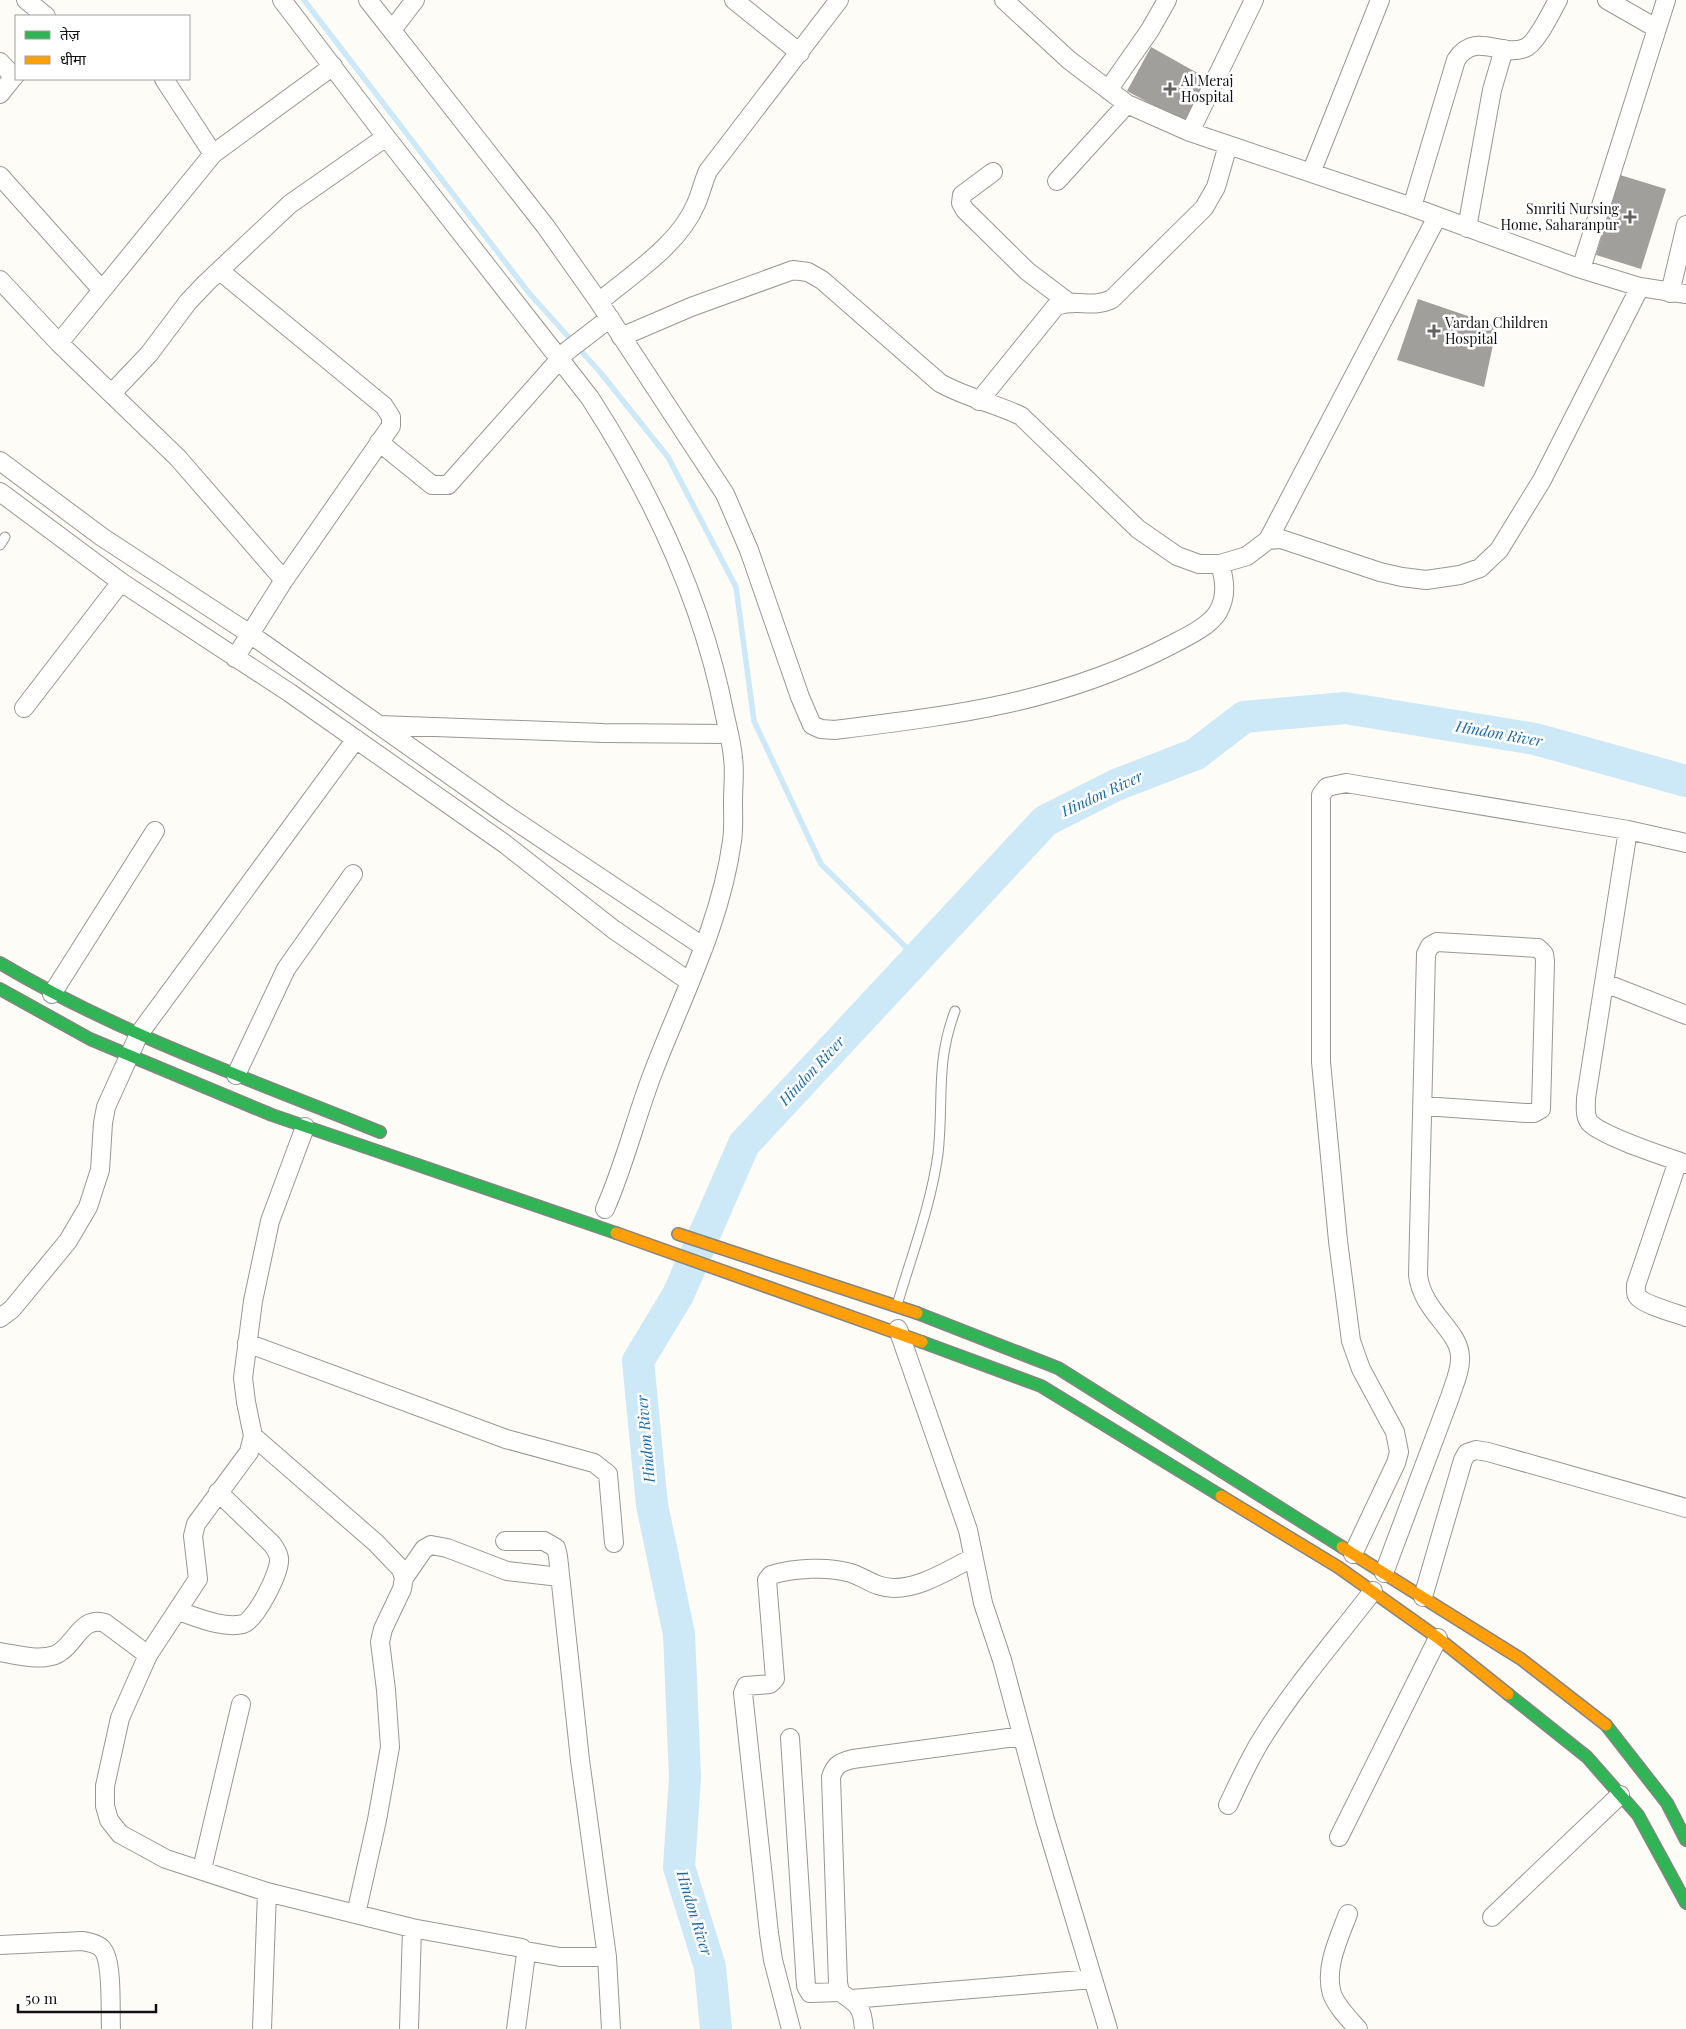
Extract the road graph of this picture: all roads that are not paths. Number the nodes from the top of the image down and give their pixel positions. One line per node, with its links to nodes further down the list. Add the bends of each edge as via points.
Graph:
1 (26, 0): 14 (street)
2 (282, 0): 20 (street)
3 (368, 0): 16 (street)
4 (415, 0): 16 (street)
5 (734, 0): 18 (street)
6 (839, 0): 18 (street)
7 (1004, 0): 23 (street, via 1069,60)
8 (1167, 0): 23 (street)
9 (1254, 0): 26 (street)
10 (1380, 0): 31 (street)
11 (1558, 0): 17 (street, via 1533,42 1525,48)
12 (1607, 0): 15 (street)
13 (1666, 0): 15 (street)
14 (45, 15)
15 (1656, 28): 38 (street)
16 (392, 30): 44 (street, via 546,227)
17 (1504, 48): 34 (street, via 1469,47 1456,60); 37 (street, via 1492,90)
18 (800, 52): 44 (street, via 708,171 687,220 667,244)
19 (0, 62): 21 (street)
20 (333, 66): 27 (street); 29 (street)
21 (15, 76): 24 (street)
22 (165, 80): 29 (street)
23 (1108, 90): 25 (street)
24 (0, 94)
25 (1127, 104): 26 (street); 33 (street)
26 (1190, 132): 28 (street)
27 (386, 137): 39 (street, via 290,204); 49 (street)
28 (1228, 145): 31 (street); 45 (street, via 1216,187 1204,208 1140,274 1112,299 1101,304)
29 (213, 154): 42 (street)
30 (993, 172): 45 (street, via 962,195 961,203 965,210 1027,271)
31 (1311, 173): 34 (street)
32 (0, 176): 42 (street)
33 (1057, 181)
34 (1412, 206): 35 (street)
35 (1437, 217): 37 (street); 56 (street)
36 (1686, 225): 43 (street)
37 (1467, 228): 38 (street)
38 (1581, 269): 41 (street)
39 (220, 271): 50 (street, via 188,302 149,354); 52 (street, via 384,406 391,417 391,426)
40 (0, 280): 48 (street)
41 (1640, 286): 43 (street); 56 (street, via 1542,480 1499,550 1480,568 1426,580 1402,577 1281,538)
42 (102, 290): 48 (street)
43 (1678, 293)
44 (599, 302): 46 (street)
45 (1068, 302): 51 (street, via 1056,306)
46 (605, 322): 47 (street); 49 (street)
47 (621, 337): 51 (street, via 691,307 793,270 808,272 822,280 940,383); 57 (street, via 725,494 749,550 800,697 812,725 821,729 940,717 1017,703 1144,659 1198,629 1217,614 1225,598)
48 (59, 342): 50 (street)
49 (563, 356): 52 (street, via 448,485 432,485); 63 (street, via 615,436 675,558 703,626 718,679)
50 (112, 393): 58 (street, via 178,458)
51 (980, 401): 57 (street, via 1020,416 1138,528 1177,556 1199,564)
52 (379, 442): 58 (street)
53 (0, 461): 55 (street)
54 (0, 492): 55 (street)
55 (27, 495): 59 (street); 60 (street, via 102,537)
56 (1268, 540): 57 (street, via 1247,556)
57 (1220, 564)
58 (284, 580): 60 (street)
59 (121, 582): 60 (street); 61 (street)
60 (243, 646): 62 (street); 64 (street)
61 (24, 708)
62 (379, 725): 63 (street); 70 (street, via 505,814)
63 (728, 734): 70 (street, via 733,759 732,839 720,899)
64 (356, 739): 70 (street, via 505,844 613,929); 76 (street)
65 (1628, 830): 67 (street); 71 (street); 97 (street, via 1346,783 1327,787 1321,795 1321,1062 1338,1241 1351,1341 1360,1369 1395,1432 1399,1452)
66 (155, 831): 73 (street)
67 (1686, 843)
68 (353, 874): 78 (street, via 286,969)
69 (0, 963): 73 (main road)
70 (697, 965): 83 (street, via 653,1072)
71 (1605, 984): 75 (street); 82 (street, via 1586,1098 1586,1116 1591,1124 1609,1134)
72 (0, 989): 77 (main road, via 90,1039)
73 (52, 994): 76 (main road)
74 (954, 1011): 85 (lane, via 942,1053 940,1122 932,1184)
75 (1686, 1015)
76 (139, 1034): 77 (street); 78 (main road)
77 (128, 1056): 80 (main road); 87 (street, via 106,1107 100,1170 80,1224 12,1309)
78 (236, 1075): 81 (main road, via 383,1134)
79 (1423, 1106): 79 (street, via 1426,954 1430,946 1437,942 1538,948 1545,961 1541,1109 1526,1114); 99 (street, via 1419,1285 1430,1308 1453,1336 1460,1354 1459,1369)
80 (305, 1128): 81 (main road); 90 (street, via 270,1221)
81 (374, 1150): 89 (main road)
82 (1682, 1163): 86 (street, via 1636,1285 1636,1293 1638,1298)
83 (608, 1210)
84 (667, 1230): 85 (main road, via 788,1272)
85 (894, 1303): 88 (main road); 89 (street)
86 (1686, 1317)
87 (0, 1318)
88 (960, 1330): 91 (main road); 97 (main road, via 1058,1368)
89 (899, 1333): 91 (main road); 98 (street, via 961,1507)
90 (247, 1343): 92 (street, via 243,1378); 96 (street, via 506,1439 594,1462 608,1474)
91 (950, 1352): 102 (main road, via 1041,1386)
92 (253, 1436): 93 (street, via 249,1452); 101 (street, via 376,1544 402,1569)
93 (218, 1492): 104 (street, via 196,1524 193,1536 198,1579); 104 (street, via 272,1544 279,1564 250,1621 237,1625 220,1624)
94 (1686, 1508): 103 (street, via 1488,1452 1476,1450 1467,1453 1462,1460)
95 (505, 1541): 100 (street, via 544,1541 550,1544 556,1548)
96 (614, 1543)
97 (1353, 1554): 99 (main road)
98 (973, 1558): 109 (street); 132 (street, via 907,1587 881,1587 854,1574 826,1569 780,1572 768,1580 775,1679 770,1684 746,1686 743,1693 768,1933)
99 (1384, 1573): 103 (main road)
100 (560, 1577): 101 (street, via 508,1571 431,1545 424,1549); 124 (street, via 580,1760)
101 (404, 1578): 118 (street, via 380,1642 390,1747)
102 (1374, 1591): 105 (main road); 112 (street, via 1289,1699 1246,1766)
103 (1422, 1597): 114 (main road, via 1521,1659 1611,1728 1667,1803)
104 (178, 1611): 107 (street)
105 (1438, 1638): 111 (main road, via 1587,1757); 113 (street)
106 (0, 1652): 107 (street, via 31,1657 56,1654 84,1626 98,1621)
107 (148, 1656): 115 (street, via 120,1718 110,1757 105,1786 109,1820 120,1834 166,1859)
108 (241, 1704): 115 (street)
109 (1022, 1736): 125 (street); 126 (street, via 853,1759 834,1768 831,1777)
110 (790, 1738): 126 (street, via 806,1986 810,1993)
111 (1620, 1794): 117 (main road, via 1638,1815); 120 (street)
112 (1228, 1805)
113 (1339, 1837)
114 (1686, 1840)
115 (202, 1869): 116 (street)
116 (267, 1892): 118 (street); 128 (street)
117 (1686, 1902)
118 (356, 1914): 121 (street)
119 (1348, 1914): 135 (street, via 1332,1957 1330,1975 1332,1994)
120 (1492, 1917)
121 (412, 1928): 123 (street, via 519,1947); 129 (street)
122 (0, 1946): 127 (street, via 82,1941 103,1950 108,1962)
123 (526, 1951): 124 (street, via 560,1957); 130 (street)
124 (607, 1957): 131 (street)
125 (1093, 1979): 126 (street); 134 (street)
126 (846, 1996): 133 (street, via 863,2013)
127 (111, 2029)
128 (262, 2029)
129 (409, 2029)
130 (516, 2029)
131 (612, 2029)
132 (791, 2029)
133 (864, 2029)
134 (1109, 2029)
135 (1358, 2029)

